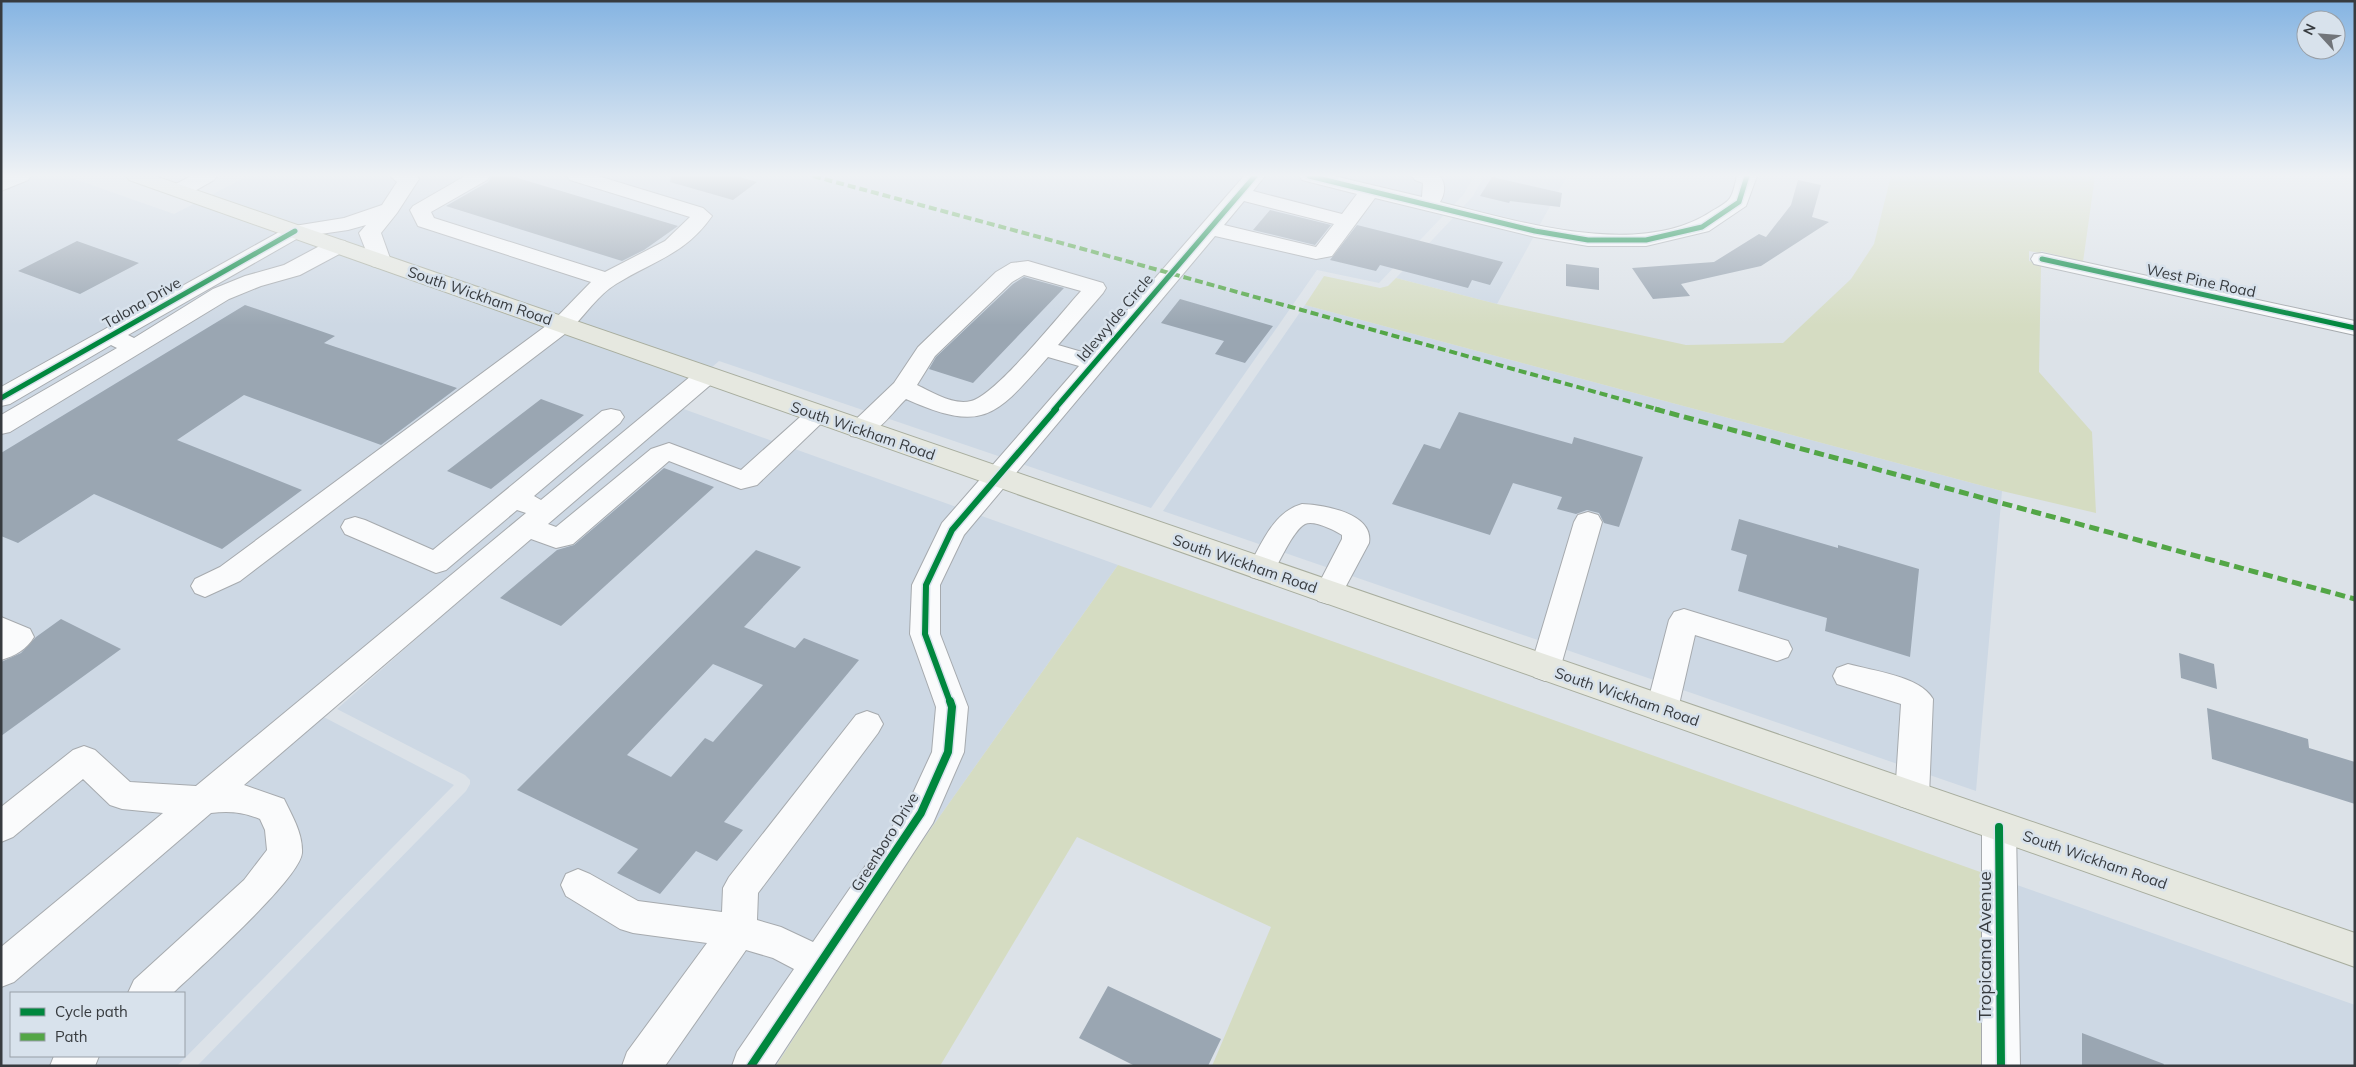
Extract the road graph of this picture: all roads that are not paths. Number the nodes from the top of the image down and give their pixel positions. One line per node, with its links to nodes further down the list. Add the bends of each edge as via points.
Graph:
1 (280, 226): 10 (main road, South Wickham Road)
2 (334, 226): 10 (street)
3 (376, 226): 13 (street, via 370,233)
4 (437, 226): 14 (street)
5 (696, 226): 14 (street, via 671,245)
6 (1343, 226): 9 (street, via 1324,251 1316,253)
7 (1513, 226): 8 (street, via 1588,240 1646,240)
8 (1704, 226)
9 (1209, 228): 20 (street, Idlewylde Circle)
10 (295, 231): 11 (main road, South Wickham Road); 17 (street, Talona Drive)
11 (337, 246): 13 (main road, South Wickham Road); 18 (street, via 292,270 221,294)
12 (2042, 259): 16 (street, West Pine Road)
13 (380, 261): 15 (main road, South Wickham Road)
14 (608, 280): 15 (street)
15 (562, 325): 21 (main road, South Wickham Road); 34 (street, via 230,574)
16 (2355, 328)
17 (109, 336): 18 (street); 23 (street, Talona Drive)
18 (135, 347): 26 (street)
19 (1043, 348): 20 (street); 22 (street, via 1000,394 982,408 966,410 953,407); 22 (street, via 1095,288 1019,268 1004,277 926,352)
20 (1094, 363): 28 (street, Idlewylde Circle)
21 (706, 376): 24 (main road, South Wickham Road); 30 (street)
22 (903, 388): 27 (street)
23 (1, 398)
24 (818, 415): 27 (main road, South Wickham Road); 30 (street, via 748,479 741,480 669,452 660,455 562,537 556,538)
25 (611, 417): 29 (street)
26 (1, 426)
27 (860, 430): 28 (main road, South Wickham Road)
28 (996, 478): 33 (main road, South Wickham Road); 50 (street, Greenboro Drive, via 952,530 926,585 925,634 952,707 948,752 921,813)
29 (513, 499): 30 (street); 32 (street, via 436,563)
30 (537, 519): 44 (street)
31 (1588, 522): 39 (street)
32 (355, 527)
33 (1261, 570): 35 (main road, South Wickham Road); 35 (street, via 1288,525 1300,514 1344,524 1354,530 1355,544)
34 (206, 586)
35 (1328, 593): 39 (main road, South Wickham Road)
36 (1, 628): 37 (street, via 19,637)
37 (1, 649)
38 (1777, 649): 41 (street, via 1684,620)
39 (1545, 669): 41 (main road, South Wickham Road)
40 (1848, 676): 43 (street, via 1907,692 1917,698)
41 (1662, 709): 43 (main road, South Wickham Road)
42 (867, 724): 48 (street, via 741,888)
43 (1912, 796): 46 (main road, South Wickham Road)
44 (203, 800): 45 (street, via 122,795 84,759); 51 (street); 52 (street, via 229,797 272,809 282,830 285,854 256,891)
45 (1, 827)
46 (1999, 827): 49 (main road, South Wickham Road); 57 (street, Tropicana Avenue)
47 (578, 885): 48 (street, via 634,917)
48 (738, 932): 50 (street, via 782,944); 55 (street)
49 (2355, 950)
50 (821, 964): 56 (street, Greenboro Drive)
51 (2, 970)
52 (148, 992)
53 (79, 1057): 54 (street)
54 (69, 1066)
55 (641, 1066)
56 (751, 1066)
57 (2000, 1066)

